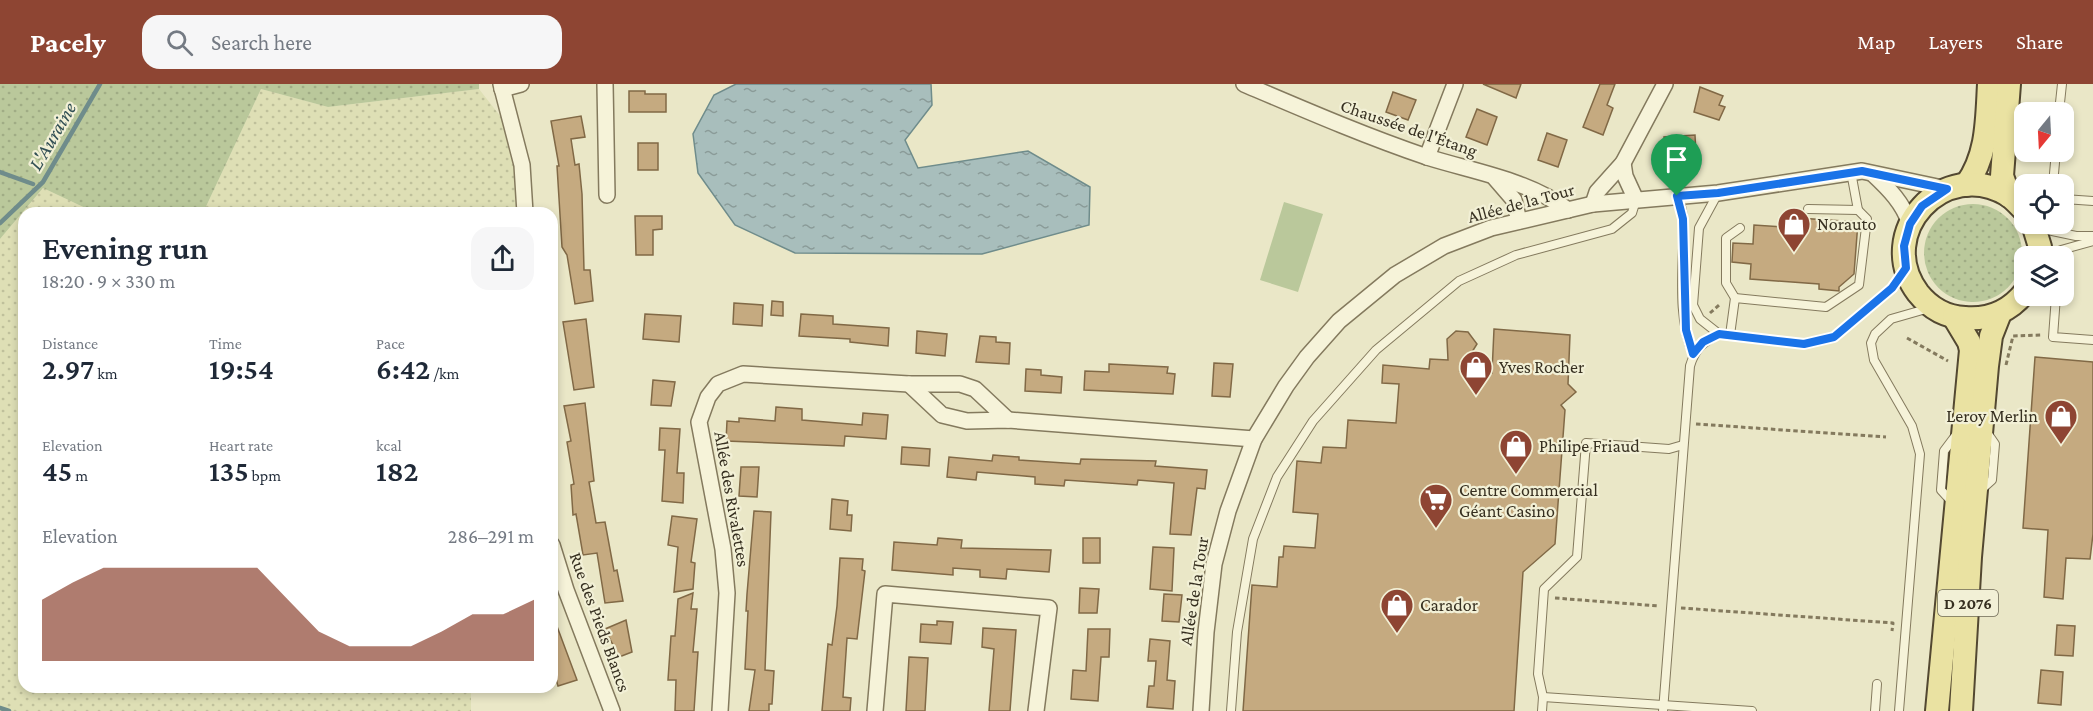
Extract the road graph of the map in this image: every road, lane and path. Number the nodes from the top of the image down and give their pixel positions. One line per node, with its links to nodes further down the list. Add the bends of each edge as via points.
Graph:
1 (521, 84): 9 (street)
2 (605, 84): 18 (street)
3 (1244, 84): 11 (street, Chaussée de l'Étang)
4 (1455, 84): 11 (street)
5 (1665, 84): 12 (street)
6 (1989, 84): 16 (main road, via 1985,141 1974,175)
7 (2009, 84): 20 (main road, via 2002,176)
8 (2062, 84): 10 (lane)
9 (501, 86): 26 (street, via 522,165)
10 (2060, 102)
11 (1427, 157): 15 (street, Chaussée de l'Étang)
12 (1623, 163): 21 (street); 24 (street, via 1597,192)
13 (1851, 172): 14 (street, Allée de la Tour); 17 (street, Allée de la Tour); 29 (lane)
14 (1873, 174): 16 (street, Allée de la Tour); 31 (street, via 1893,193)
15 (1495, 178): 28 (street, Chaussée de l'Étang, via 1535,189); 30 (street, via 1514,200)
16 (1957, 187): 25 (main road, via 1987,186); 31 (main road, via 1922,206)
17 (1718, 193): 19 (street, Allée de la Tour); 45 (lane, via 1699,228 1693,305 1700,320)
18 (607, 195)
19 (1677, 196): 21 (street, Allée de la Tour); 50 (lane, via 1683,219 1685,322)
20 (2014, 196)
21 (1636, 200): 24 (street, Allée de la Tour); 73 (lane, via 1632,213 1612,229 1516,255 1459,281 1376,351 1313,421 1277,477 1253,539 1237,632)
22 (2074, 200): 23 (lane)
23 (2093, 201)
24 (1593, 204): 28 (street, Allée de la Tour)
25 (2014, 206)
26 (525, 207)
27 (1808, 209): 29 (lane)
28 (1568, 210): 30 (street, Allée de la Tour)
29 (1858, 210): 38 (lane, via 1867,219 1859,285 1826,307)
30 (1519, 221): 58 (street, Allée de la Tour, via 1444,246 1395,275 1339,321 1286,386)
31 (1910, 224): 37 (main road, via 1904,246)
32 (1740, 228): 38 (lane, via 1726,238 1726,283)
33 (2071, 234): 34 (lane)
34 (2093, 236)
35 (2093, 241): 36 (lane)
36 (2074, 246)
37 (1906, 268): 43 (main road, via 1924,300); 46 (lane, via 1892,288 1834,337 1804,344)
38 (1735, 298): 46 (lane)
39 (2014, 304): 44 (main road)
40 (1719, 306): 42 (path)
41 (2055, 306): 47 (lane)
42 (1710, 313)
43 (1945, 313): 44 (main road, via 1978,319); 56 (main road, D 2076, via 1971,350); 77 (lane, via 1919,309 1891,319 1875,334 1871,344 1874,360 1912,426 1920,454)
44 (2000, 313): 56 (main road, D 2076)
45 (1719, 334): 46 (lane); 50 (lane, via 1703,342)
46 (1730, 335)
47 (2053, 337): 49 (lane); 52 (path, via 2013,336)
48 (1906, 338): 51 (path)
49 (2093, 340)
50 (1693, 354): 59 (lane)
51 (1948, 361)
52 (2006, 365)
53 (909, 384): 54 (street, via 942,415 967,421); 54 (street, Allée des Rivalettes, via 960,384 975,389); 69 (street, Allée des Rivalettes, via 743,374 718,384 708,397 699,422 723,549 727,593)
54 (1008, 420): 58 (street)
55 (1694, 424): 57 (path)
56 (1972, 426): 78 (main road, D 2076, via 1955,506); 79 (main road, D 2076, via 1976,494)
57 (1886, 437)
58 (1254, 439): 72 (street, Allée de la Tour, via 1214,564)
59 (1683, 445): 66 (lane, via 1669,448 1586,443 1577,557 1544,590 1538,674); 67 (lane)
60 (558, 564): 68 (street, Rue des Pieds Blancs)
61 (1549, 597): 62 (path)
62 (1664, 606)
63 (1681, 608): 64 (path, via 1893,623)
64 (1892, 639)
65 (1877, 684): 76 (lane)
66 (1543, 697): 67 (lane); 74 (lane)
67 (1664, 708): 75 (lane)
68 (612, 711)
69 (720, 711)
70 (874, 711): 71 (street, via 885,594 1049,608)
71 (1036, 711)
72 (1201, 711)
73 (1231, 711)
74 (1542, 711)
75 (1752, 711)
76 (1875, 711)
77 (1899, 711)
78 (1937, 711)
79 (1961, 711)

